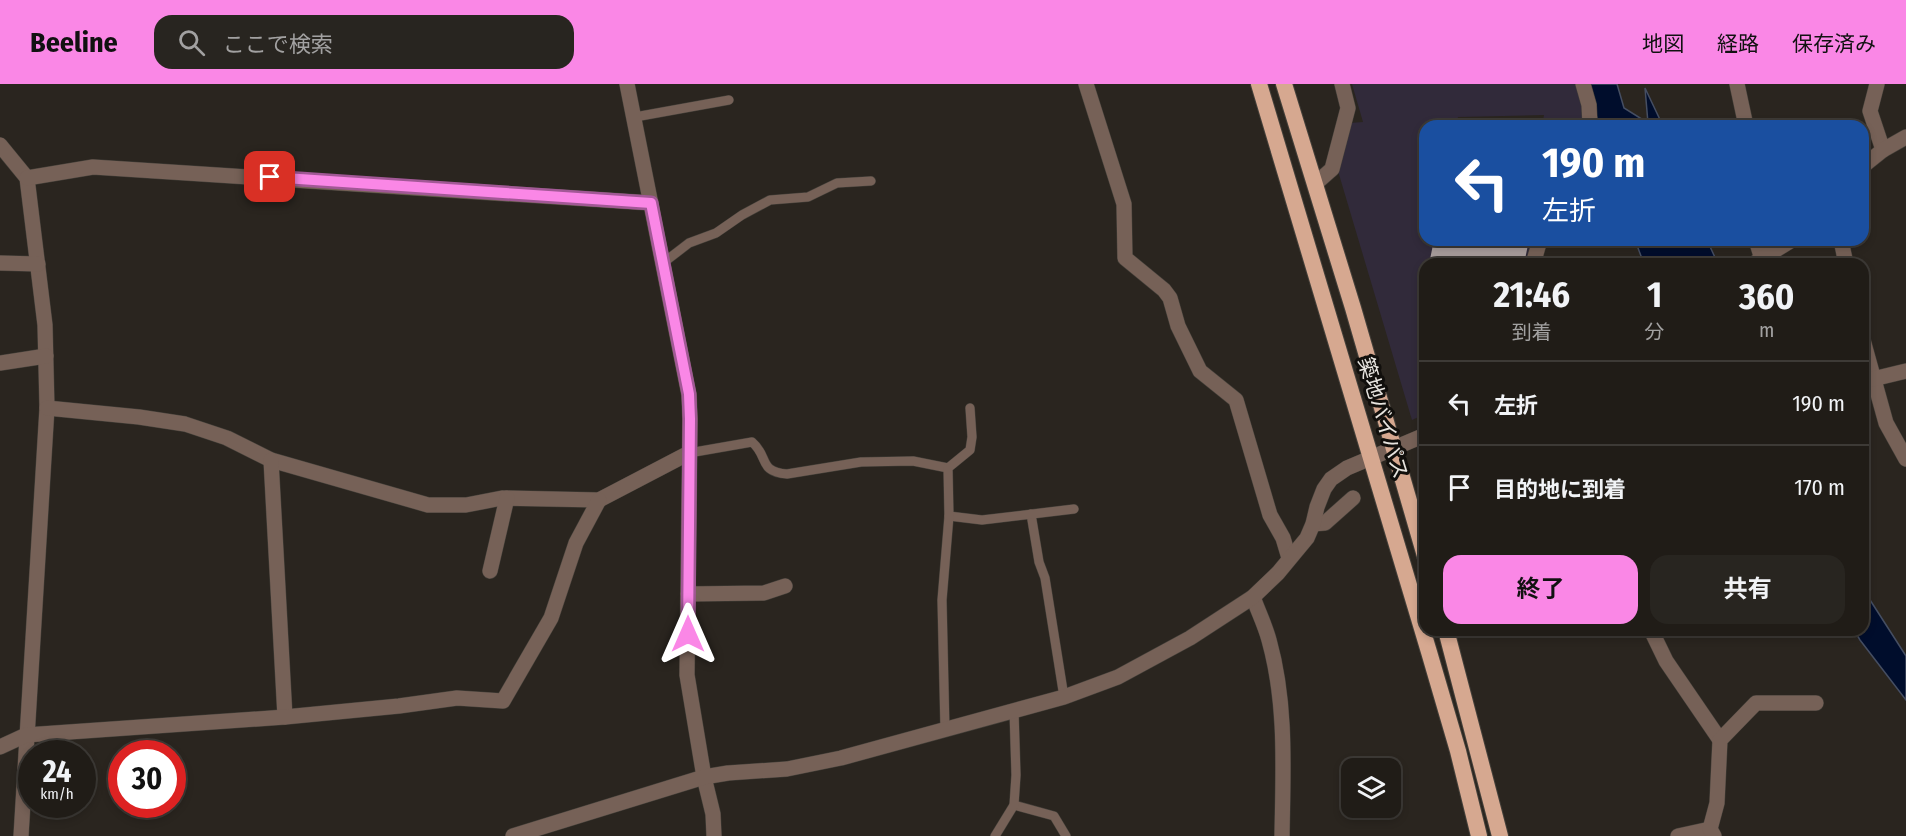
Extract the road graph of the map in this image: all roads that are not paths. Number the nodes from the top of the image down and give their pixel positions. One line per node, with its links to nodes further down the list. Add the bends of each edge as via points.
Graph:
1 (627, 84): 10 (street)
2 (1086, 84): 48 (street, via 1124,204 1125,258 1164,290 1200,371 1236,400 1270,515)
3 (1259, 84): 36 (highway, 築地バイパス)
4 (1284, 84): 19 (highway, 築地バイパス)
5 (1342, 84): 19 (street, via 1348,108 1332,169)
6 (1583, 84): 11 (street)
7 (1737, 84): 12 (street)
8 (1877, 84): 15 (street, via 1870,111)
9 (729, 100): 10 (lane)
10 (634, 117): 20 (street)
11 (1590, 120)
12 (1745, 120)
13 (1906, 137): 15 (street)
14 (0, 145): 17 (street)
15 (1883, 150): 16 (street)
16 (1869, 161)
17 (27, 178): 20 (street, via 93,167); 25 (street)
18 (871, 181): 24 (lane, via 837,183 808,197 770,201 716,233 689,243)
19 (1315, 184): 34 (highway, 築地バイパス)
20 (651, 203): 24 (street)
21 (1783, 246): 22 (street)
22 (1764, 258)
23 (0, 263): 25 (street)
24 (663, 263): 35 (street, via 689,394)
25 (38, 264): 26 (street)
26 (46, 356): 27 (street); 31 (street)
27 (0, 363)
28 (1869, 363): 30 (street)
29 (1906, 371): 30 (street)
30 (1873, 379): 37 (street, via 1886,423)
31 (47, 408): 38 (street, via 185,424 227,438); 62 (street)
32 (970, 408): 39 (lane, via 970,450)
33 (1419, 438): 34 (street)
34 (1393, 449): 36 (street); 47 (highway, 築地バイパス)
35 (689, 453): 39 (lane, via 752,442 770,470 787,474 861,462 913,460); 42 (street); 51 (street)
36 (1372, 458): 46 (street, via 1331,479); 53 (highway, 築地バイパス)
37 (1906, 459)
38 (271, 460): 40 (street, via 428,505 466,505); 60 (street)
39 (948, 468): 45 (lane)
40 (507, 498): 42 (street); 49 (street)
41 (1353, 498): 46 (street, via 1324,524)
42 (599, 500): 60 (street, via 576,543 551,618 503,701 457,698)
43 (1074, 509): 44 (lane)
44 (1031, 514): 45 (lane, via 982,520); 57 (lane)
45 (949, 516): 61 (lane, via 942,600)
46 (1313, 524): 48 (street, via 1307,538)
47 (1419, 536)
48 (1289, 558): 52 (street)
49 (490, 571)
50 (785, 586): 51 (street, via 764,593)
51 (688, 594): 65 (street, via 687,675)
52 (1253, 597): 57 (street, via 1190,638 1118,677); 73 (street, via 1269,640 1281,705)
53 (1419, 618)
54 (1424, 636): 74 (highway, 築地バイパス)
55 (1448, 636): 75 (highway)
56 (1654, 636): 63 (street, via 1666,661)
57 (1064, 697): 59 (street)
58 (1816, 703): 63 (street, via 1756,703)
59 (1014, 711): 61 (street); 66 (lane)
60 (285, 717): 62 (street)
61 (945, 730): 65 (street, via 787,769)
62 (26, 735): 64 (street); 68 (street)
63 (1720, 740): 67 (street)
64 (0, 747)
65 (704, 777): 69 (street); 70 (street)
66 (1014, 805): 71 (lane); 72 (lane, via 1054,816)
67 (1712, 832): 76 (street)
68 (21, 836)
69 (513, 836)
70 (714, 836)
71 (995, 836)
72 (1066, 836)
73 (1282, 836)
74 (1479, 836)
75 (1500, 836)
76 (1678, 836)

